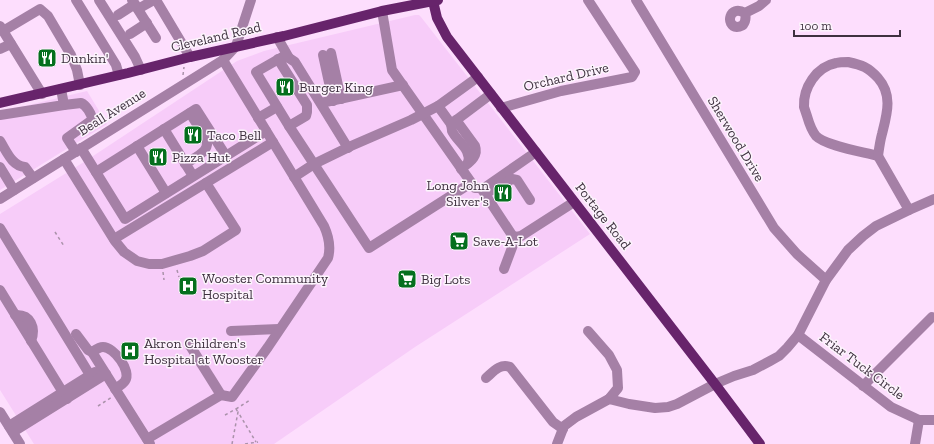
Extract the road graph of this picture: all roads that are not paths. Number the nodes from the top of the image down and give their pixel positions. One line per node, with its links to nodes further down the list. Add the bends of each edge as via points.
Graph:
1 (76, 0): 27 (street, via 116,65)
2 (99, 0): 26 (street)
3 (155, 0): 9 (street); 22 (street)
4 (251, 0): 19 (street)
5 (435, 0): 10 (main road, Cleveland Road); 28 (main road, Portage Road, via 437,18 447,37)
6 (588, 0): 40 (street, Orchard Drive, via 635,72 632,77 561,91)
7 (636, 0): 80 (street, Sherwood Drive, via 774,228 797,254)
8 (766, 0): 11 (street)
9 (135, 5): 12 (street); 13 (street)
10 (382, 11): 16 (main road, Cleveland Road); 30 (street, via 392,70)
11 (745, 13)
12 (118, 15)
13 (147, 23): 15 (street); 17 (street)
14 (1, 29): 18 (street); 29 (street, via 40,9 48,16 71,56)
15 (130, 34)
16 (280, 36): 19 (main road, Cleveland Road); 25 (street)
17 (156, 38)
18 (11, 44): 20 (street); 32 (street)
19 (236, 46): 22 (main road, Cleveland Road); 24 (street, Beall Avenue)
20 (0, 50)
21 (327, 54): 34 (street)
22 (186, 58): 26 (main road, Cleveland Road)
23 (278, 59): 25 (street, via 284,56); 39 (street, via 256,72); 46 (street, via 307,105 306,116)
24 (223, 60): 44 (street); 53 (street, Beall Avenue)
25 (292, 60): 36 (street)
26 (141, 70): 27 (main road, Cleveland Road)
27 (119, 75): 29 (main road, Cleveland Road)
28 (478, 77): 33 (main road, Portage Road); 38 (street)
29 (80, 85): 31 (main road, Cleveland Road)
30 (403, 85): 34 (street); 42 (street)
31 (61, 89): 32 (main road, Cleveland Road); 37 (street)
32 (42, 94): 35 (main road, Cleveland Road)
33 (491, 94): 40 (main road, Portage Road); 45 (street)
34 (337, 100): 36 (street)
35 (0, 103)
36 (321, 103): 52 (street)
37 (64, 105): 43 (street); 53 (street, via 84,104 92,116 92,120 67,138)
38 (438, 106): 42 (street); 45 (street)
39 (277, 107): 44 (street); 46 (street)
40 (501, 108): 54 (main road, Portage Road)
41 (190, 113): 47 (street); 55 (street, via 196,109); 59 (street, via 208,146 204,152)
42 (423, 114): 52 (street); 58 (street)
43 (0, 115)
44 (258, 118): 48 (street)
45 (453, 122): 58 (street, via 475,146 476,154)
46 (289, 126): 60 (street)
47 (164, 129): 51 (street); 59 (street)
48 (266, 132): 50 (street); 55 (street)
49 (0, 141): 65 (street, via 14,163 25,167)
50 (273, 142): 64 (street); 66 (street)
51 (137, 146): 62 (street); 70 (street)
52 (348, 148): 60 (street)
53 (78, 150): 57 (street, Beall Avenue); 62 (street)
54 (536, 152): 69 (street); 74 (main road, Portage Road)
55 (226, 156): 63 (street)
56 (878, 156): 56 (street, via 887,114 888,96 884,86 862,64 835,63 825,67 813,77 806,91 804,108 810,125 817,136 827,142); 75 (street)
57 (64, 159): 65 (street, Beall Avenue); 78 (street)
58 (468, 163): 67 (street)
59 (185, 164): 63 (street)
60 (314, 164): 64 (street); 67 (street, via 369,248)
61 (0, 167): 68 (street)
62 (96, 172): 70 (street, via 125,219)
63 (193, 176): 70 (street)
64 (294, 177): 83 (street, via 324,226 330,249 328,258)
65 (33, 178): 68 (street, Beall Avenue)
66 (206, 183): 78 (street); 78 (street, via 236,230 203,251 162,264 149,264 124,252)
67 (471, 183): 69 (street)
68 (14, 190): 71 (street, Beall Avenue)
69 (483, 191): 73 (street, via 512,179 517,180); 77 (street)
70 (166, 193)
71 (0, 199)
72 (934, 199): 75 (street)
73 (530, 200)
74 (574, 202): 77 (street); 93 (main road, Portage Road)
75 (908, 210): 80 (street, via 876,226 863,236 848,250)
76 (1, 233): 91 (street)
77 (516, 237): 79 (street)
78 (114, 239)
79 (504, 269)
80 (826, 280): 87 (street)
81 (0, 290): 97 (street)
82 (932, 317): 94 (street)
83 (279, 329): 84 (street); 96 (street, via 232,397)
84 (231, 331)
85 (588, 331): 98 (street, via 609,355 617,370 618,388)
86 (76, 334): 89 (street)
87 (798, 335): 93 (street, via 779,356 753,370); 94 (street, Friar Tuck Circle)
88 (189, 344): 96 (street)
89 (92, 352): 90 (street); 95 (street, via 108,348 124,365 126,381)
90 (104, 371): 91 (street); 95 (street); 97 (street)
91 (90, 375): 97 (street)
92 (486, 378): 103 (street, via 501,366 510,367 553,422)
93 (715, 384): 98 (street, via 668,407 655,408); 107 (main road, Portage Road)
94 (863, 386): 100 (street, Friar Tuck Circle, via 891,407)
95 (113, 393): 104 (street)
96 (221, 395): 104 (street)
97 (65, 396): 102 (street)
98 (609, 399): 103 (street, via 576,417)
99 (0, 412): 102 (street)
100 (919, 420): 101 (street, Friar Tuck Circle); 108 (street)
101 (934, 420)
102 (11, 429): 105 (street)
103 (563, 429): 106 (street)
104 (148, 442)
105 (20, 444)
106 (557, 444)
107 (760, 444)
108 (915, 444)

